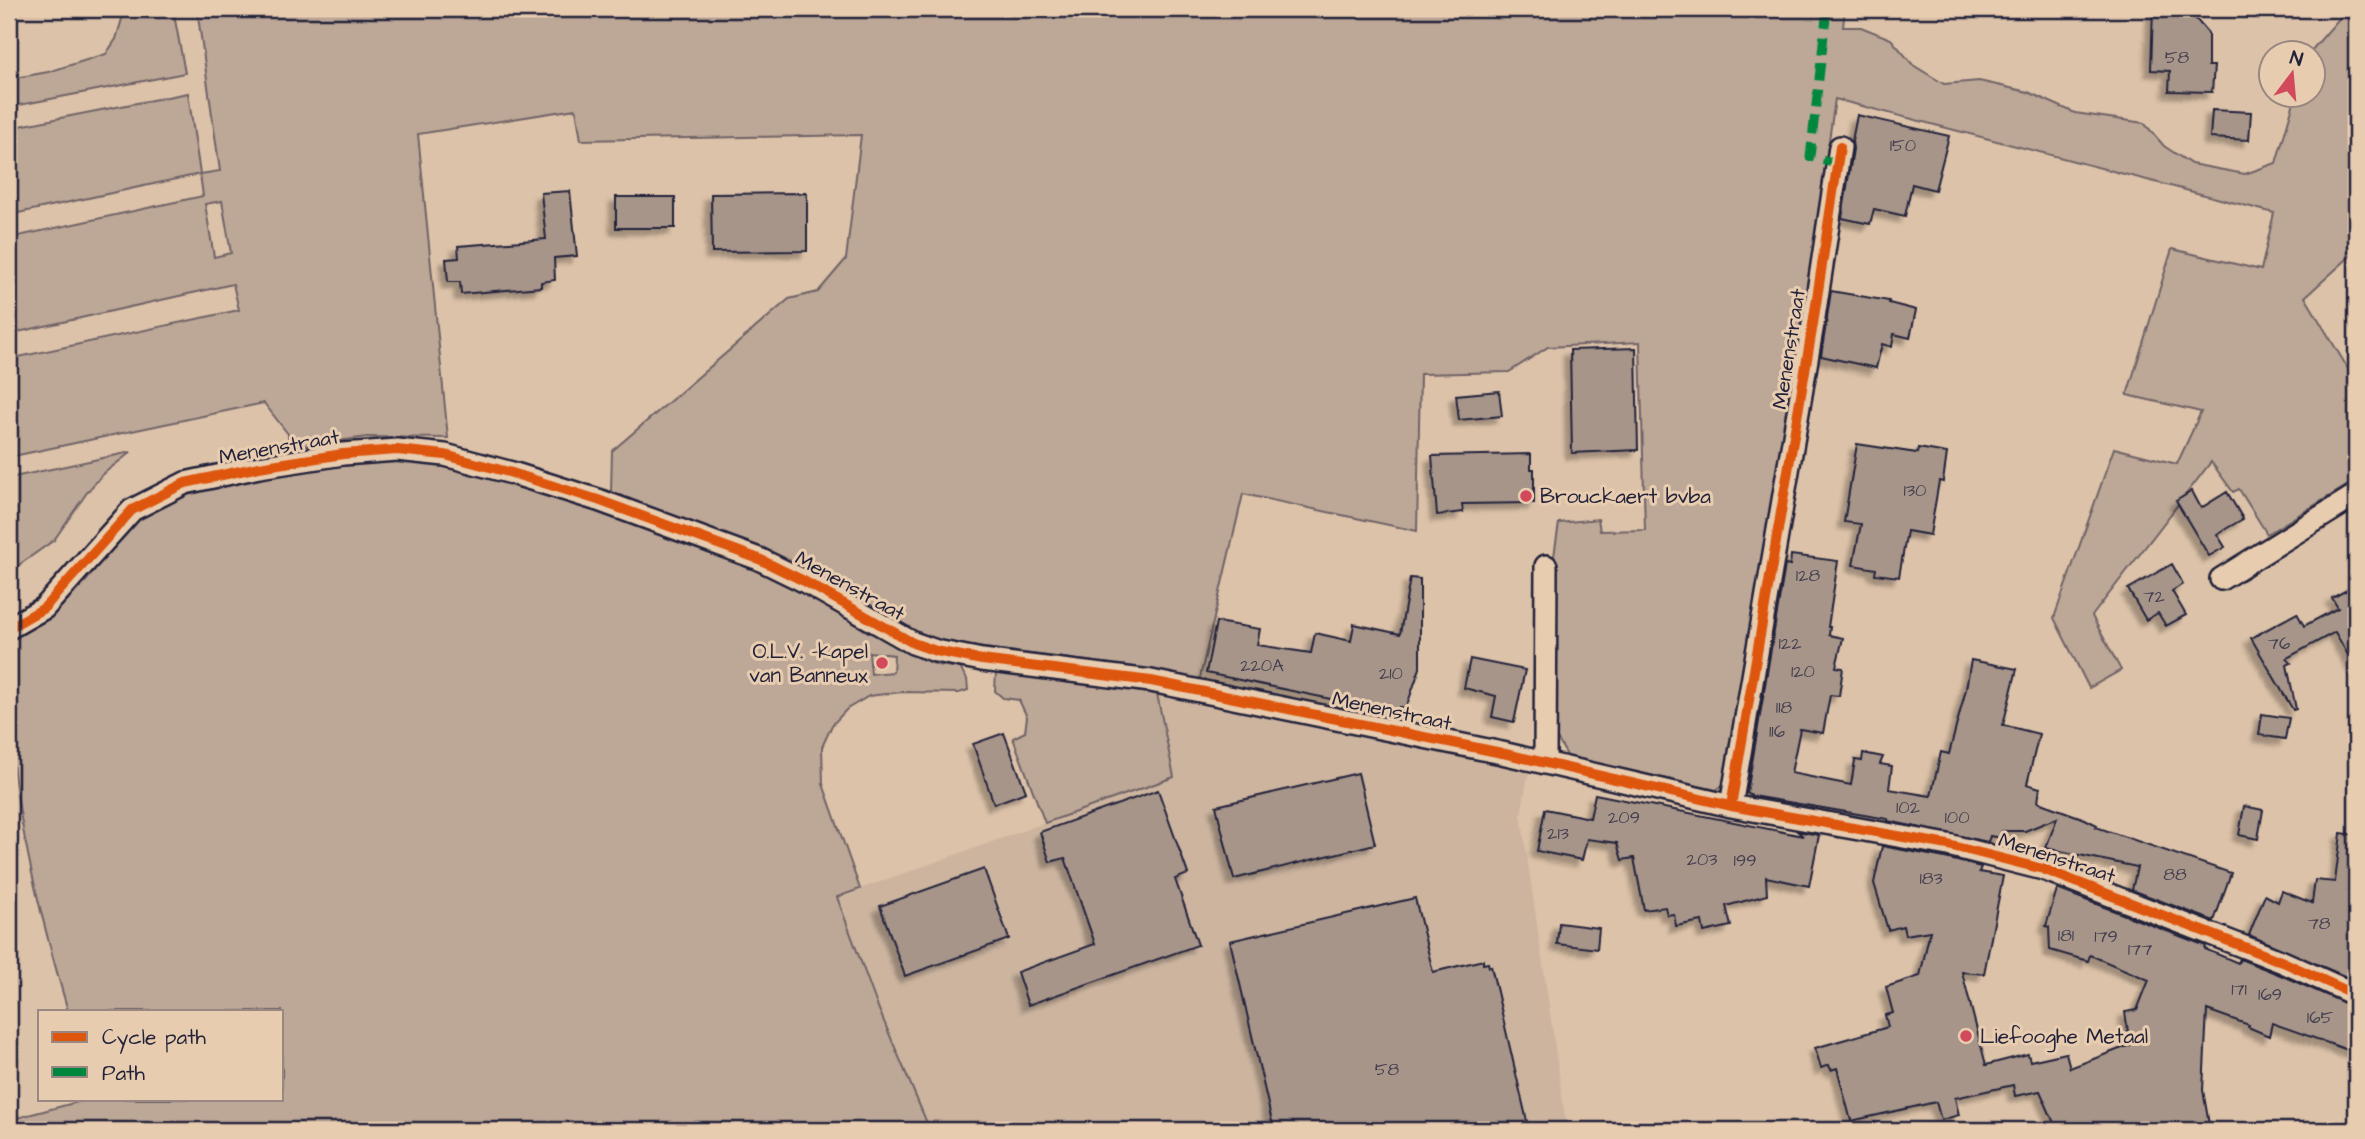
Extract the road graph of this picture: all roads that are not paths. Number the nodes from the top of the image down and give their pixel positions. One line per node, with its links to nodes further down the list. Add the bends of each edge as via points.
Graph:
1 (1840, 147): 7 (street, Menenstraat)
2 (2356, 495): 4 (street)
3 (1546, 566): 6 (street)
4 (2221, 579)
5 (9, 628): 6 (street, Menenstraat, via 44,608 132,510 185,483 259,467 397,450 445,455 512,473 695,535 759,559 913,643 936,651 1151,681)
6 (1545, 763): 7 (street, Menenstraat)
7 (1731, 806): 8 (street, Menenstraat, via 1948,845 2043,869)
8 (2356, 995)

